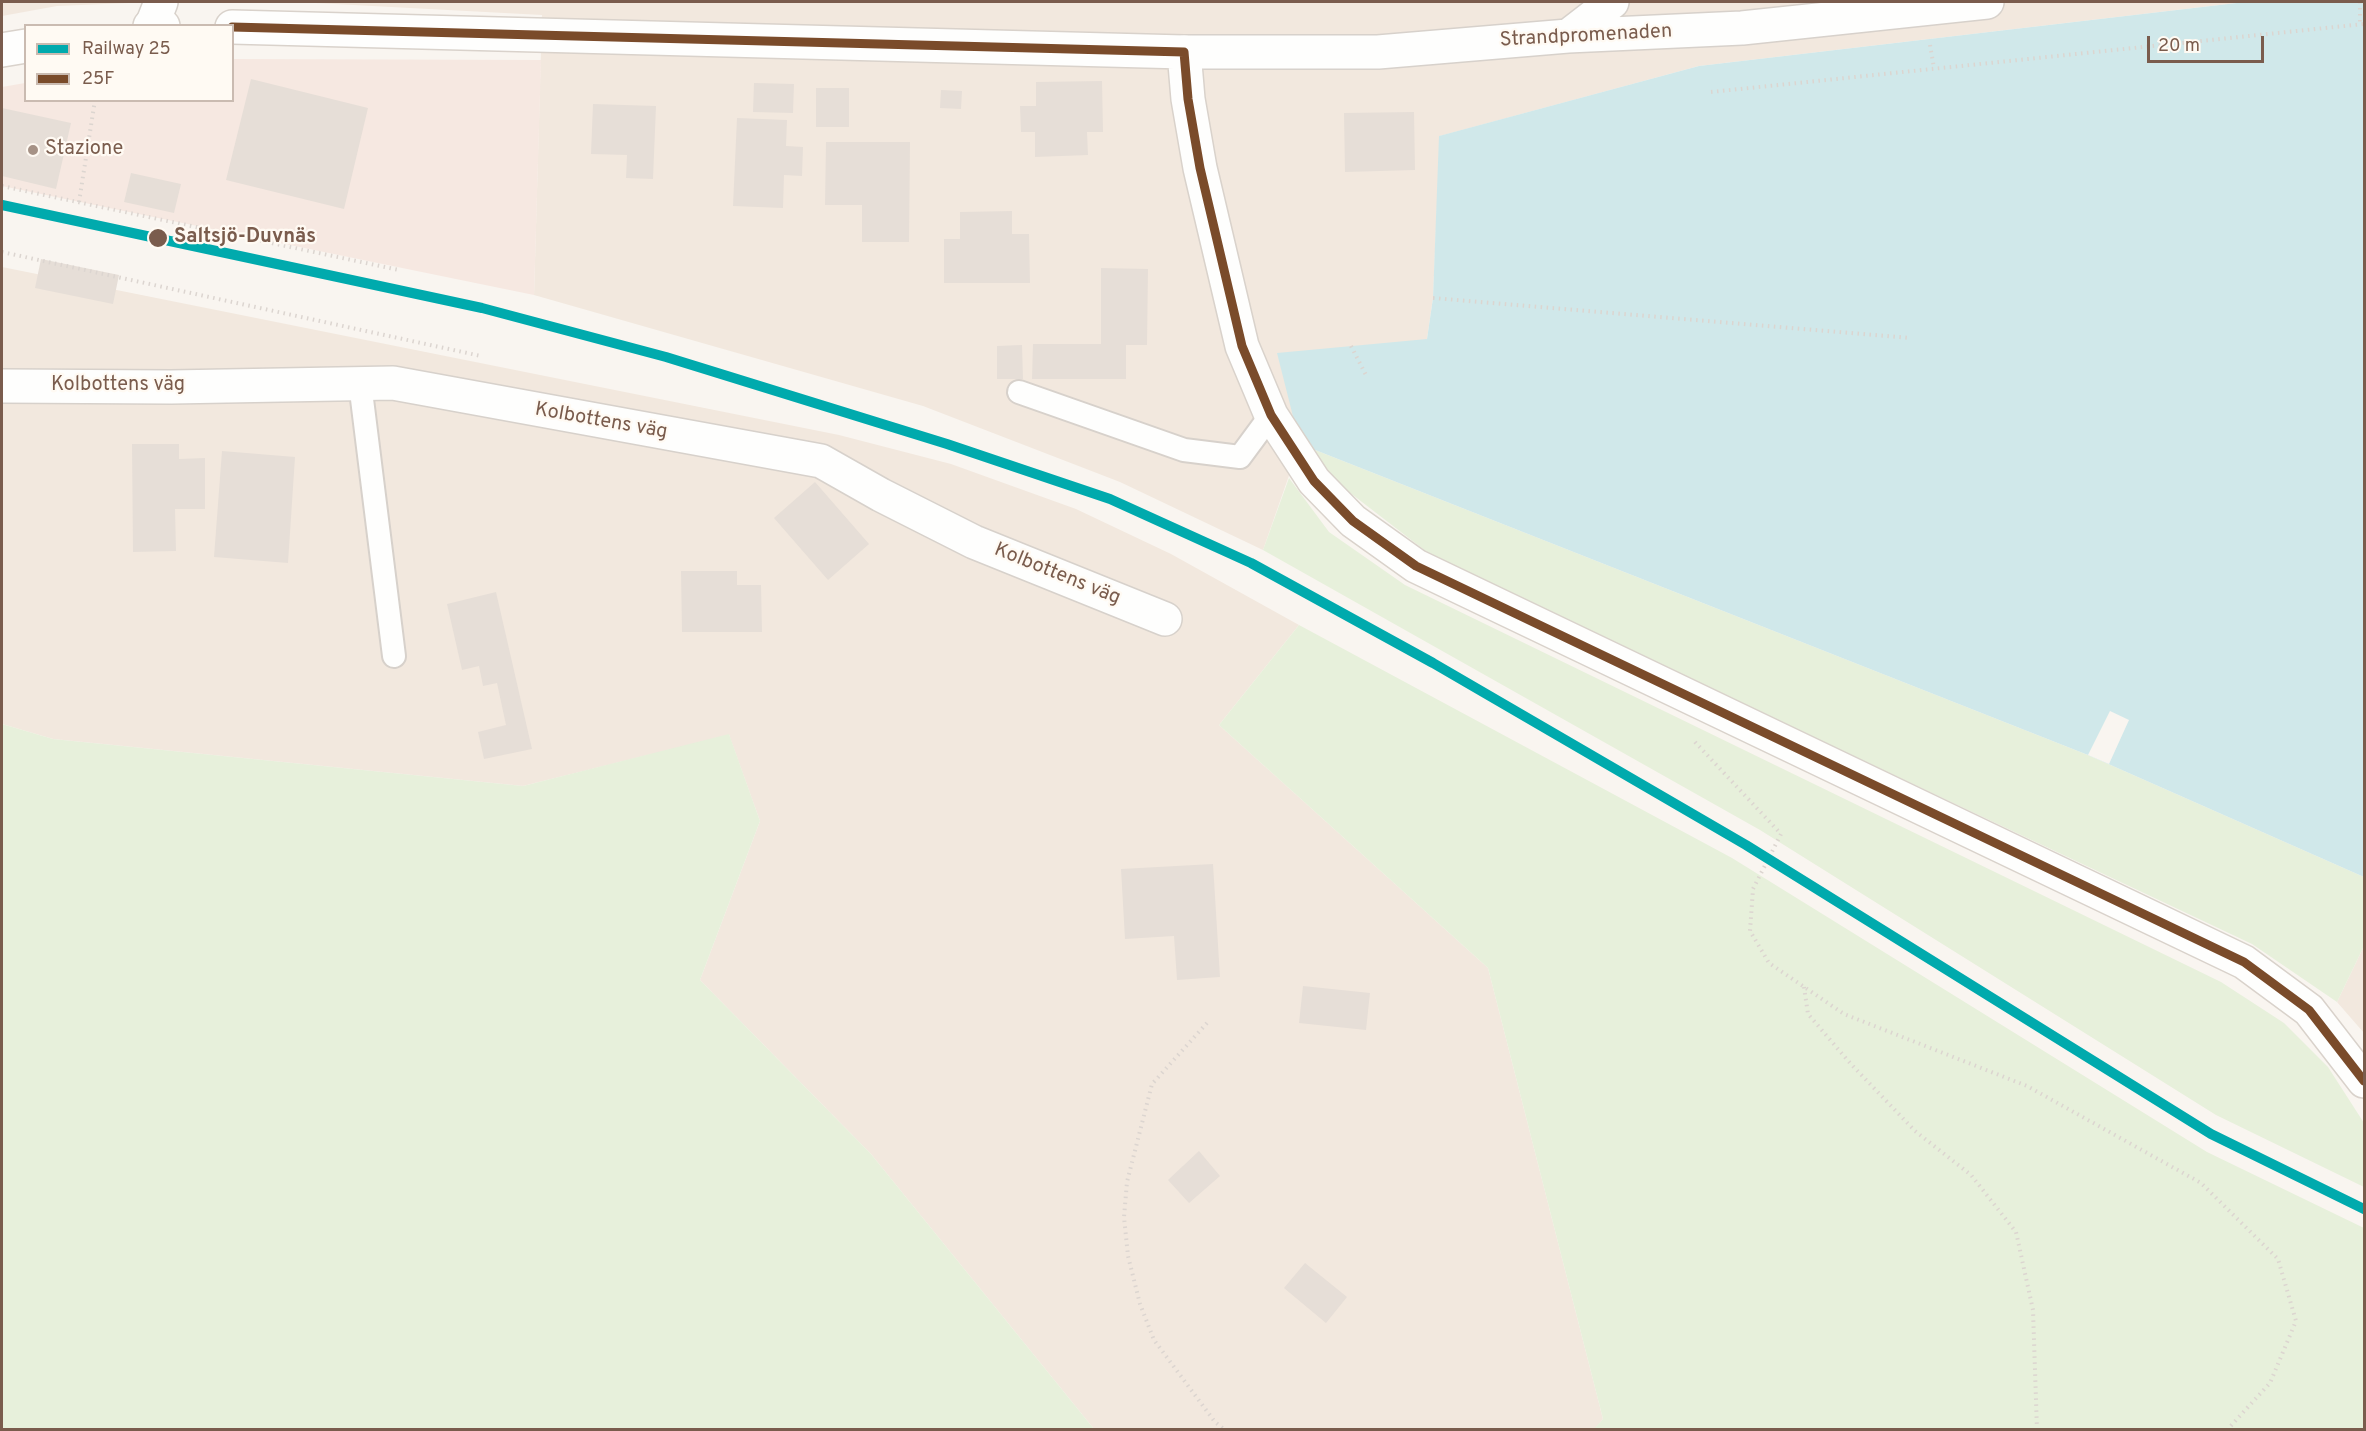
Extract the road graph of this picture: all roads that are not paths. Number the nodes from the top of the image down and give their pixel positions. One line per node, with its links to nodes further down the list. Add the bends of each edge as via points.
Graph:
1 (161, 2): 5 (street)
2 (1612, 2): 7 (street)
3 (1987, 2): 4 (street, Strandpromenaden)
4 (1736, 15): 7 (street, Strandpromenaden)
5 (151, 24)
6 (234, 27): 10 (street, Strandpromenaden)
7 (1568, 36): 10 (street, Strandpromenaden, via 1378,52)
8 (24, 46): 9 (street)
9 (2, 50)
10 (1184, 52): 14 (street, via 1190,111 1242,346)
11 (360, 383): 12 (street, Kolbottens väg); 15 (street, Kolbottens väg, via 393,383 821,461 974,542); 16 (lane)
12 (2, 386)
13 (1018, 392): 14 (lane, via 1184,450 1240,457)
14 (1271, 416): 17 (street, via 1314,482 1353,521 1416,566 2244,962 2309,1010)
15 (1165, 619)
16 (394, 656)
17 (2364, 1081)

